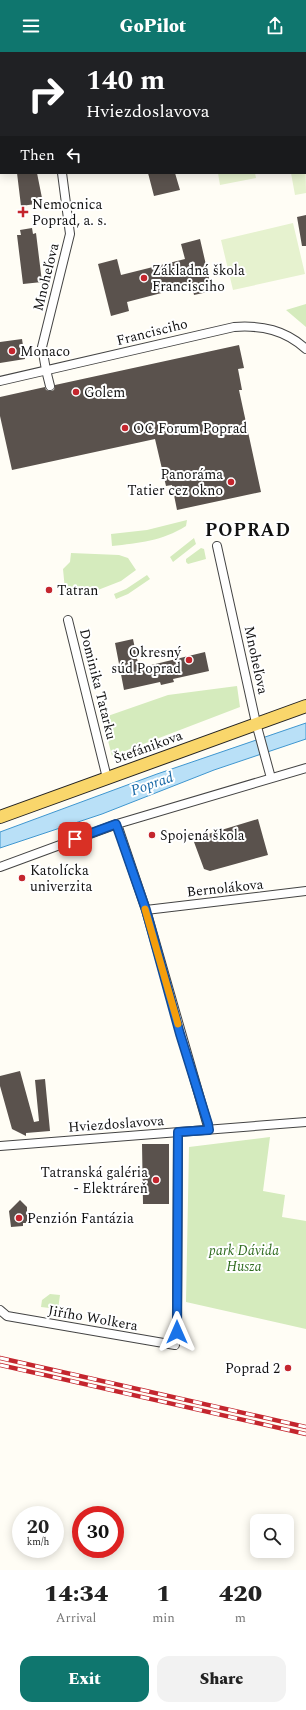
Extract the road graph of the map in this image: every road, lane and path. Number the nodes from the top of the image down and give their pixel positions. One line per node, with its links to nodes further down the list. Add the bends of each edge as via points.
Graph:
1 (62, 174): 3 (street, Mnoheľova, via 70,234 42,347)
2 (306, 349): 3 (street, Francisciho, via 280,331 245,326)
3 (46, 370): 4 (street, Francisciho); 5 (street, Mnoheľova)
4 (0, 381)
5 (50, 386)
6 (216, 546): 9 (street, Mnoheľova)
7 (68, 620): 11 (street, Dominika Tatarku)
8 (306, 706): 9 (main road, Štefánikova)
9 (258, 729): 11 (main road, Štefánikova); 12 (street, Mnoheľova)
10 (306, 768): 12 (street)
11 (107, 778): 13 (main road, Štefánikova)
12 (271, 778): 14 (street)
13 (0, 817)
14 (116, 824): 15 (street); 17 (street)
15 (0, 866)
16 (306, 891): 17 (street, Bernolákova)
17 (146, 910): 19 (street)
18 (306, 1122): 19 (street, Hviezdoslavova)
19 (209, 1130): 20 (street, Hviezdoslavova)
20 (178, 1132): 21 (street, Hviezdoslavova); 22 (street, Jiřího Wolkera, via 175,1345)
21 (0, 1146)
22 (3, 1313)

